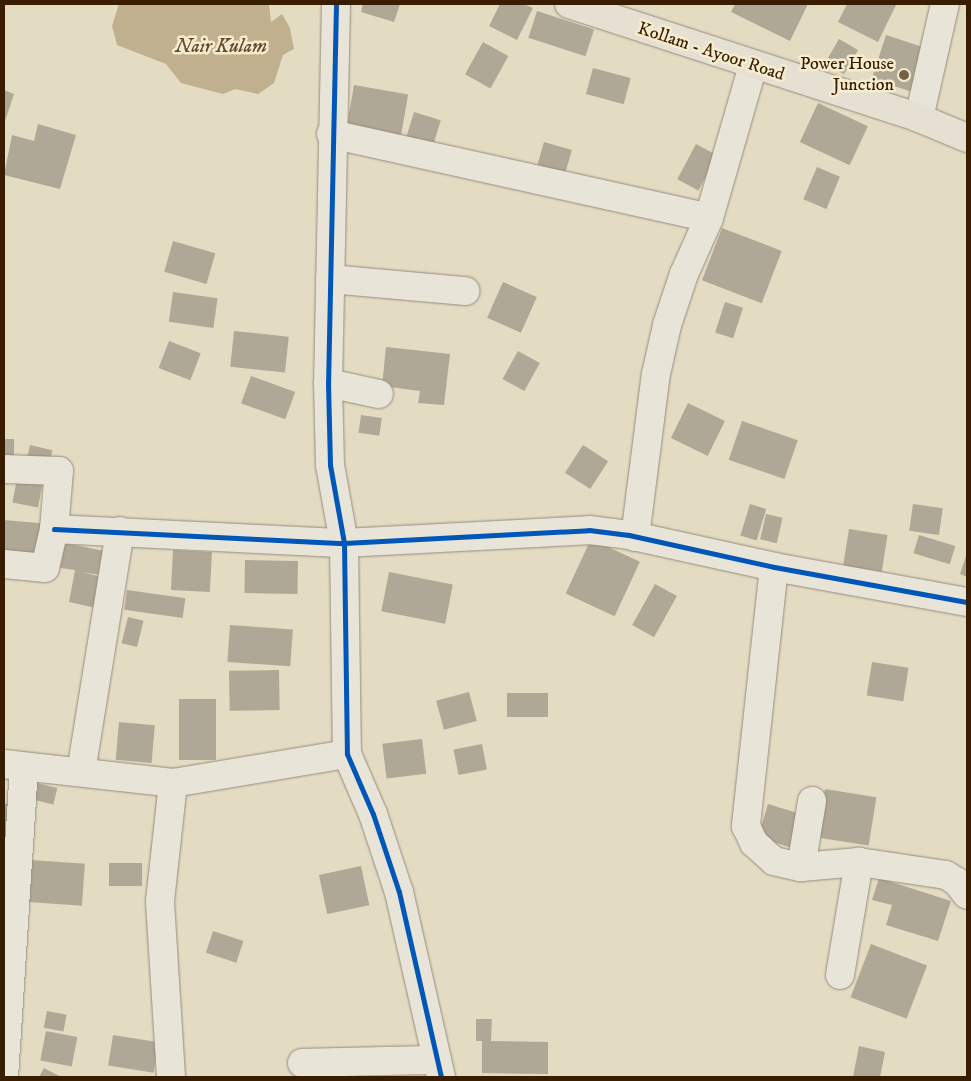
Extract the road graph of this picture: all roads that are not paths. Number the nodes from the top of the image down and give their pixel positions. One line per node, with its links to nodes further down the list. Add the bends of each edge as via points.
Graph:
1 (336, 4): 6 (street)
2 (945, 4): 5 (street)
3 (578, 5): 4 (main road, Kollam - Ayoor Road)
4 (754, 66): 5 (main road, Kollam - Ayoor Road); 8 (street)
5 (919, 118): 7 (main road, Kollam - Ayoor Road)
6 (331, 134): 8 (street); 9 (street)
7 (967, 138)
8 (709, 218): 16 (street, via 684,274 667,325 656,374)
9 (330, 279): 10 (street); 11 (street)
10 (465, 291)
11 (328, 383): 12 (street); 17 (street, via 330,465)
12 (379, 394)
13 (4, 469): 14 (street, via 59,471)
14 (54, 529): 15 (street); 18 (street, via 45,568)
15 (120, 531): 17 (street); 23 (street)
16 (635, 537): 17 (street, via 589,530); 19 (street)
17 (344, 543): 21 (street)
18 (4, 564)
19 (774, 568): 20 (street); 27 (street, via 746,826 754,843 774,860)
20 (967, 602)
21 (347, 754): 24 (street); 31 (street, via 374,814 399,892)
22 (14, 766): 23 (street); 32 (street)
23 (81, 772): 24 (street)
24 (173, 783): 33 (street, via 160,900)
25 (812, 801): 27 (street)
26 (858, 862): 27 (street); 28 (street, via 946,875 957,882); 29 (street)
27 (802, 866)
28 (967, 895)
29 (840, 975)
30 (302, 1062): 31 (street)
31 (439, 1069)
32 (4, 1077)
33 (172, 1077)

